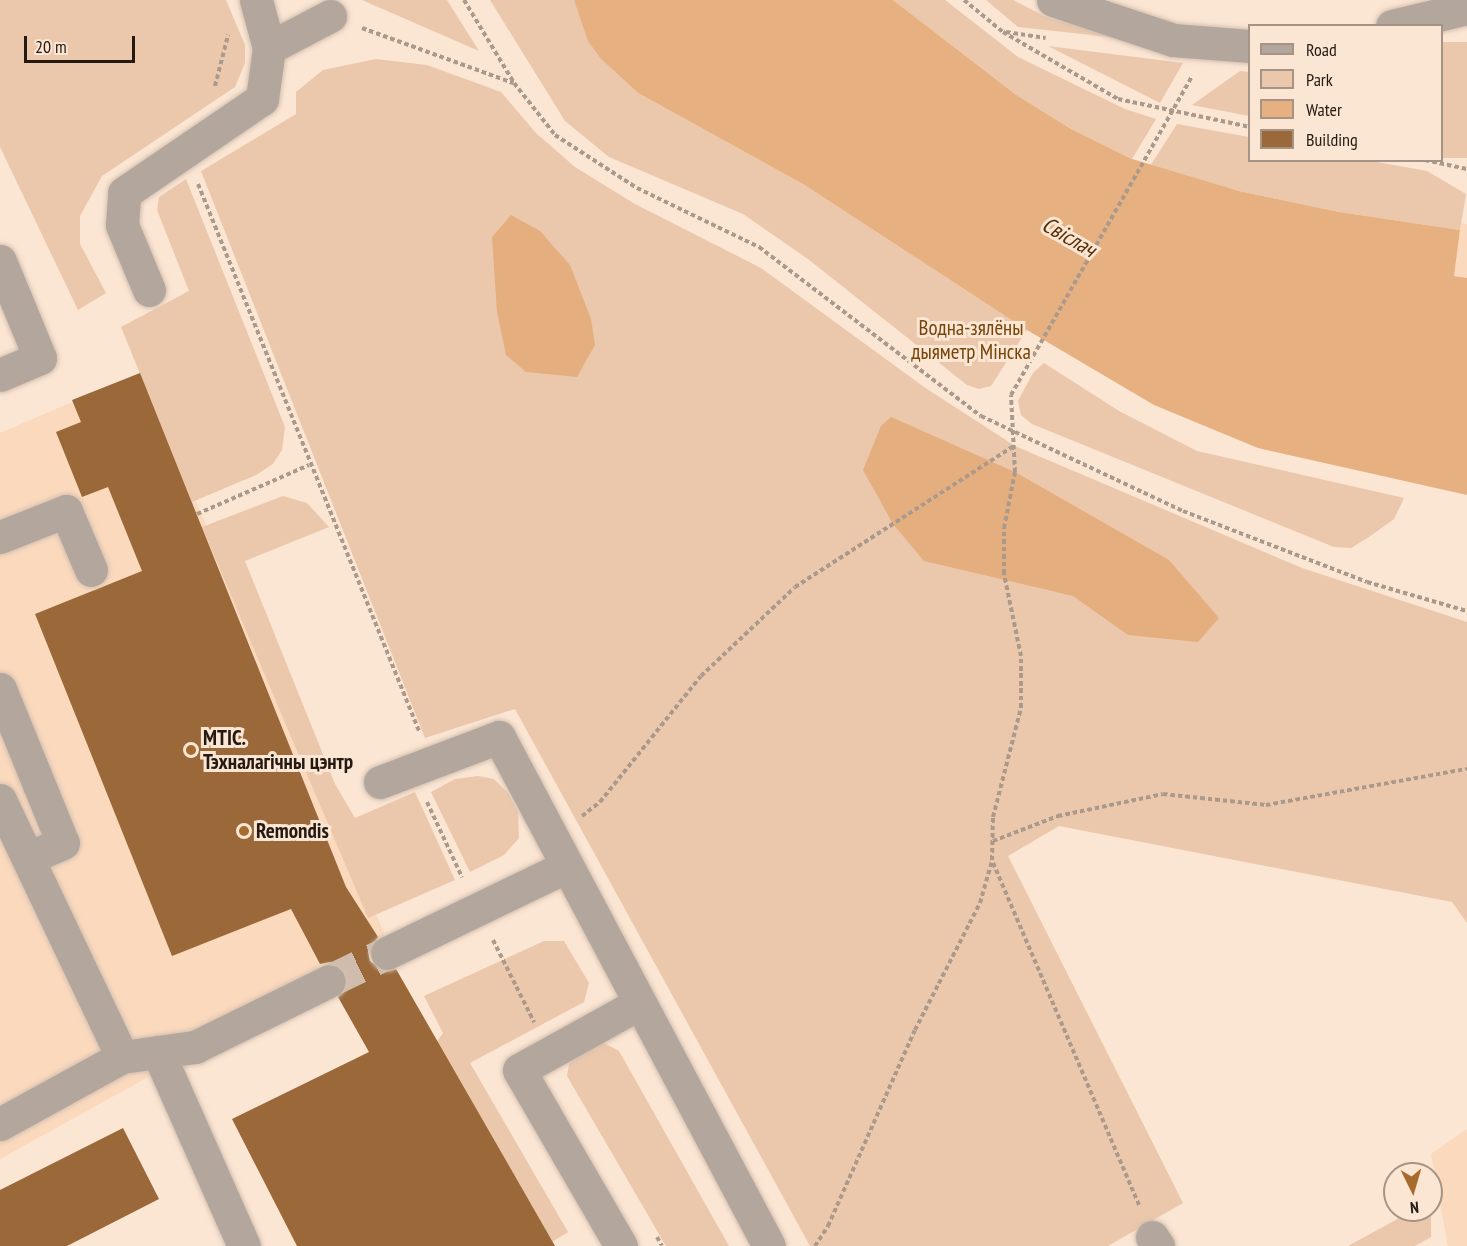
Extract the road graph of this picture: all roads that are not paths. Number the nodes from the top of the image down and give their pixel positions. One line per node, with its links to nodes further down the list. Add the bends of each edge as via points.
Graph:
1 (256, 0): 7 (street)
2 (1053, 0): 6 (street, via 1173,40)
3 (1467, 8): 5 (street)
4 (330, 16): 7 (street)
5 (1400, 24)
6 (1248, 46)
7 (269, 48): 9 (street, via 262,99 124,194 122,225)
8 (0, 261): 10 (street, via 40,357)
9 (149, 290)
10 (0, 375)
11 (0, 537): 12 (street, via 66,511)
12 (91, 570)
13 (0, 689): 17 (street, via 63,843)
14 (380, 782): 16 (street, via 499,737)
15 (0, 800): 17 (street)
16 (560, 853): 18 (street, via 478,909); 20 (street)
17 (28, 858): 22 (street)
18 (387, 953)
19 (329, 981): 21 (street, via 195,1047)
20 (640, 1003): 25 (street, via 519,1070); 26 (street)
21 (158, 1052): 22 (street); 24 (street)
22 (122, 1057): 23 (street)
23 (0, 1124)
24 (244, 1246)
25 (621, 1246)
26 (770, 1246)

